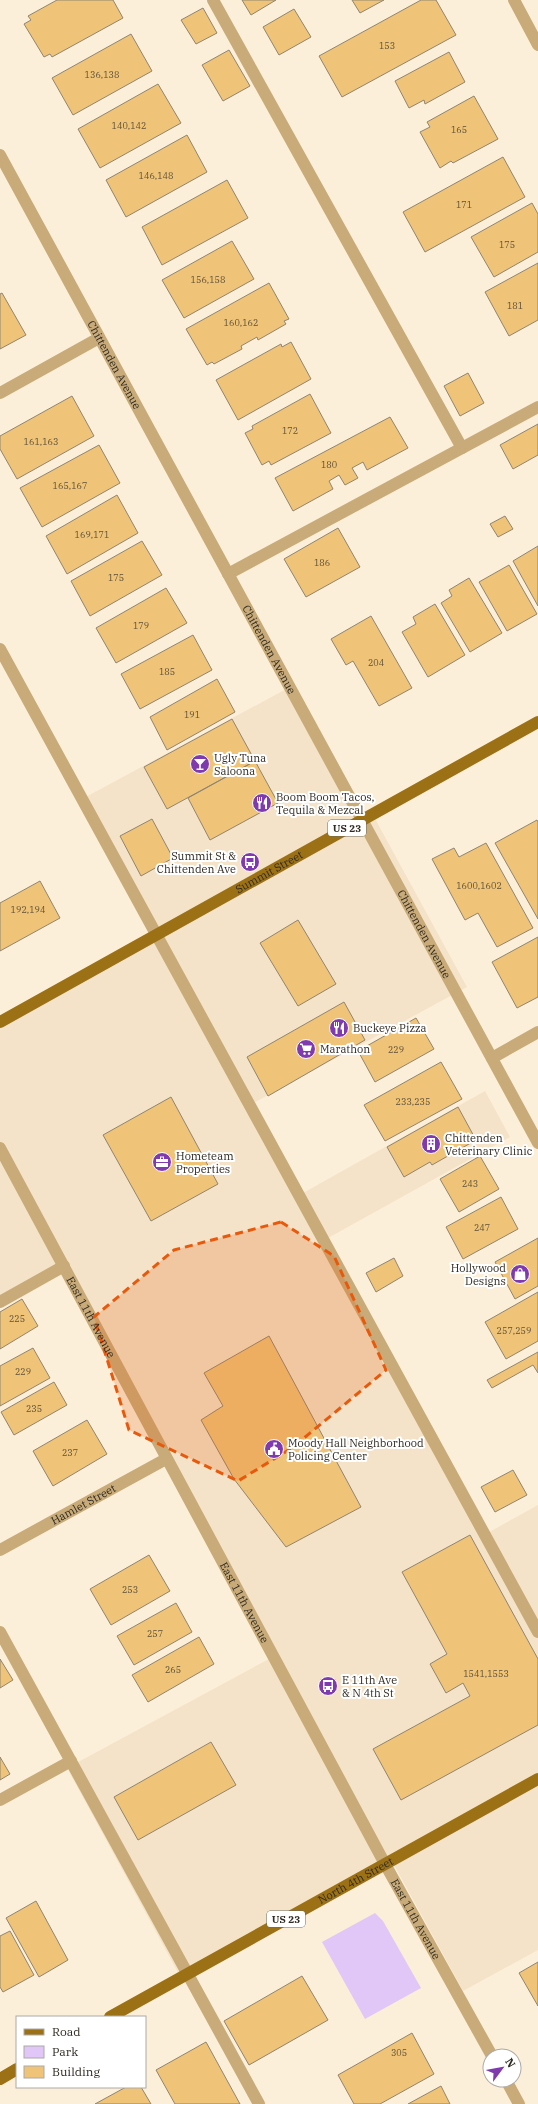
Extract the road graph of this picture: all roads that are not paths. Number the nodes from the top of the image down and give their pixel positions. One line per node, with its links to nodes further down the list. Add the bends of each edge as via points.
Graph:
1 (213, 0): 8 (street)
2 (514, 0): 3 (street)
3 (538, 45)
4 (0, 155): 5 (street, Chittenden Avenue)
5 (99, 338): 6 (street); 9 (street, Chittenden Avenue)
6 (0, 393)
7 (538, 407): 8 (street)
8 (462, 448): 9 (street)
9 (228, 574): 12 (street, Chittenden Avenue)
10 (0, 649): 13 (street)
11 (538, 722): 12 (main road, Summit Street / US 23)
12 (362, 820): 13 (main road, Summit Street / US 23); 16 (street, Chittenden Avenue)
13 (156, 935): 14 (main road, Summit Street / US 23); 24 (street)
14 (0, 1022)
15 (538, 1032): 16 (street)
16 (492, 1058): 17 (street, Chittenden Avenue)
17 (538, 1143)
18 (0, 1148): 19 (street, East 11th Avenue)
19 (64, 1266): 20 (street); 21 (street, East 11th Avenue)
20 (0, 1302)
21 (166, 1459): 22 (street, Hamlet Street); 28 (street, East 11th Avenue)
22 (0, 1550)
23 (0, 1632): 25 (street)
24 (538, 1632)
25 (71, 1761): 27 (street); 29 (street)
26 (538, 1778): 28 (main road, North 4th Street / US 23)
27 (0, 1800)
28 (385, 1864): 29 (main road, North 4th Street / US 23); 31 (street, East 11th Avenue)
29 (188, 1974): 30 (main road, North 4th Street / US 23); 35 (street)
30 (112, 2016)
31 (488, 2048)
32 (16, 2070): 33 (main road)
33 (0, 2079)
34 (510, 2088): 36 (street)
35 (259, 2104)
36 (519, 2104)

